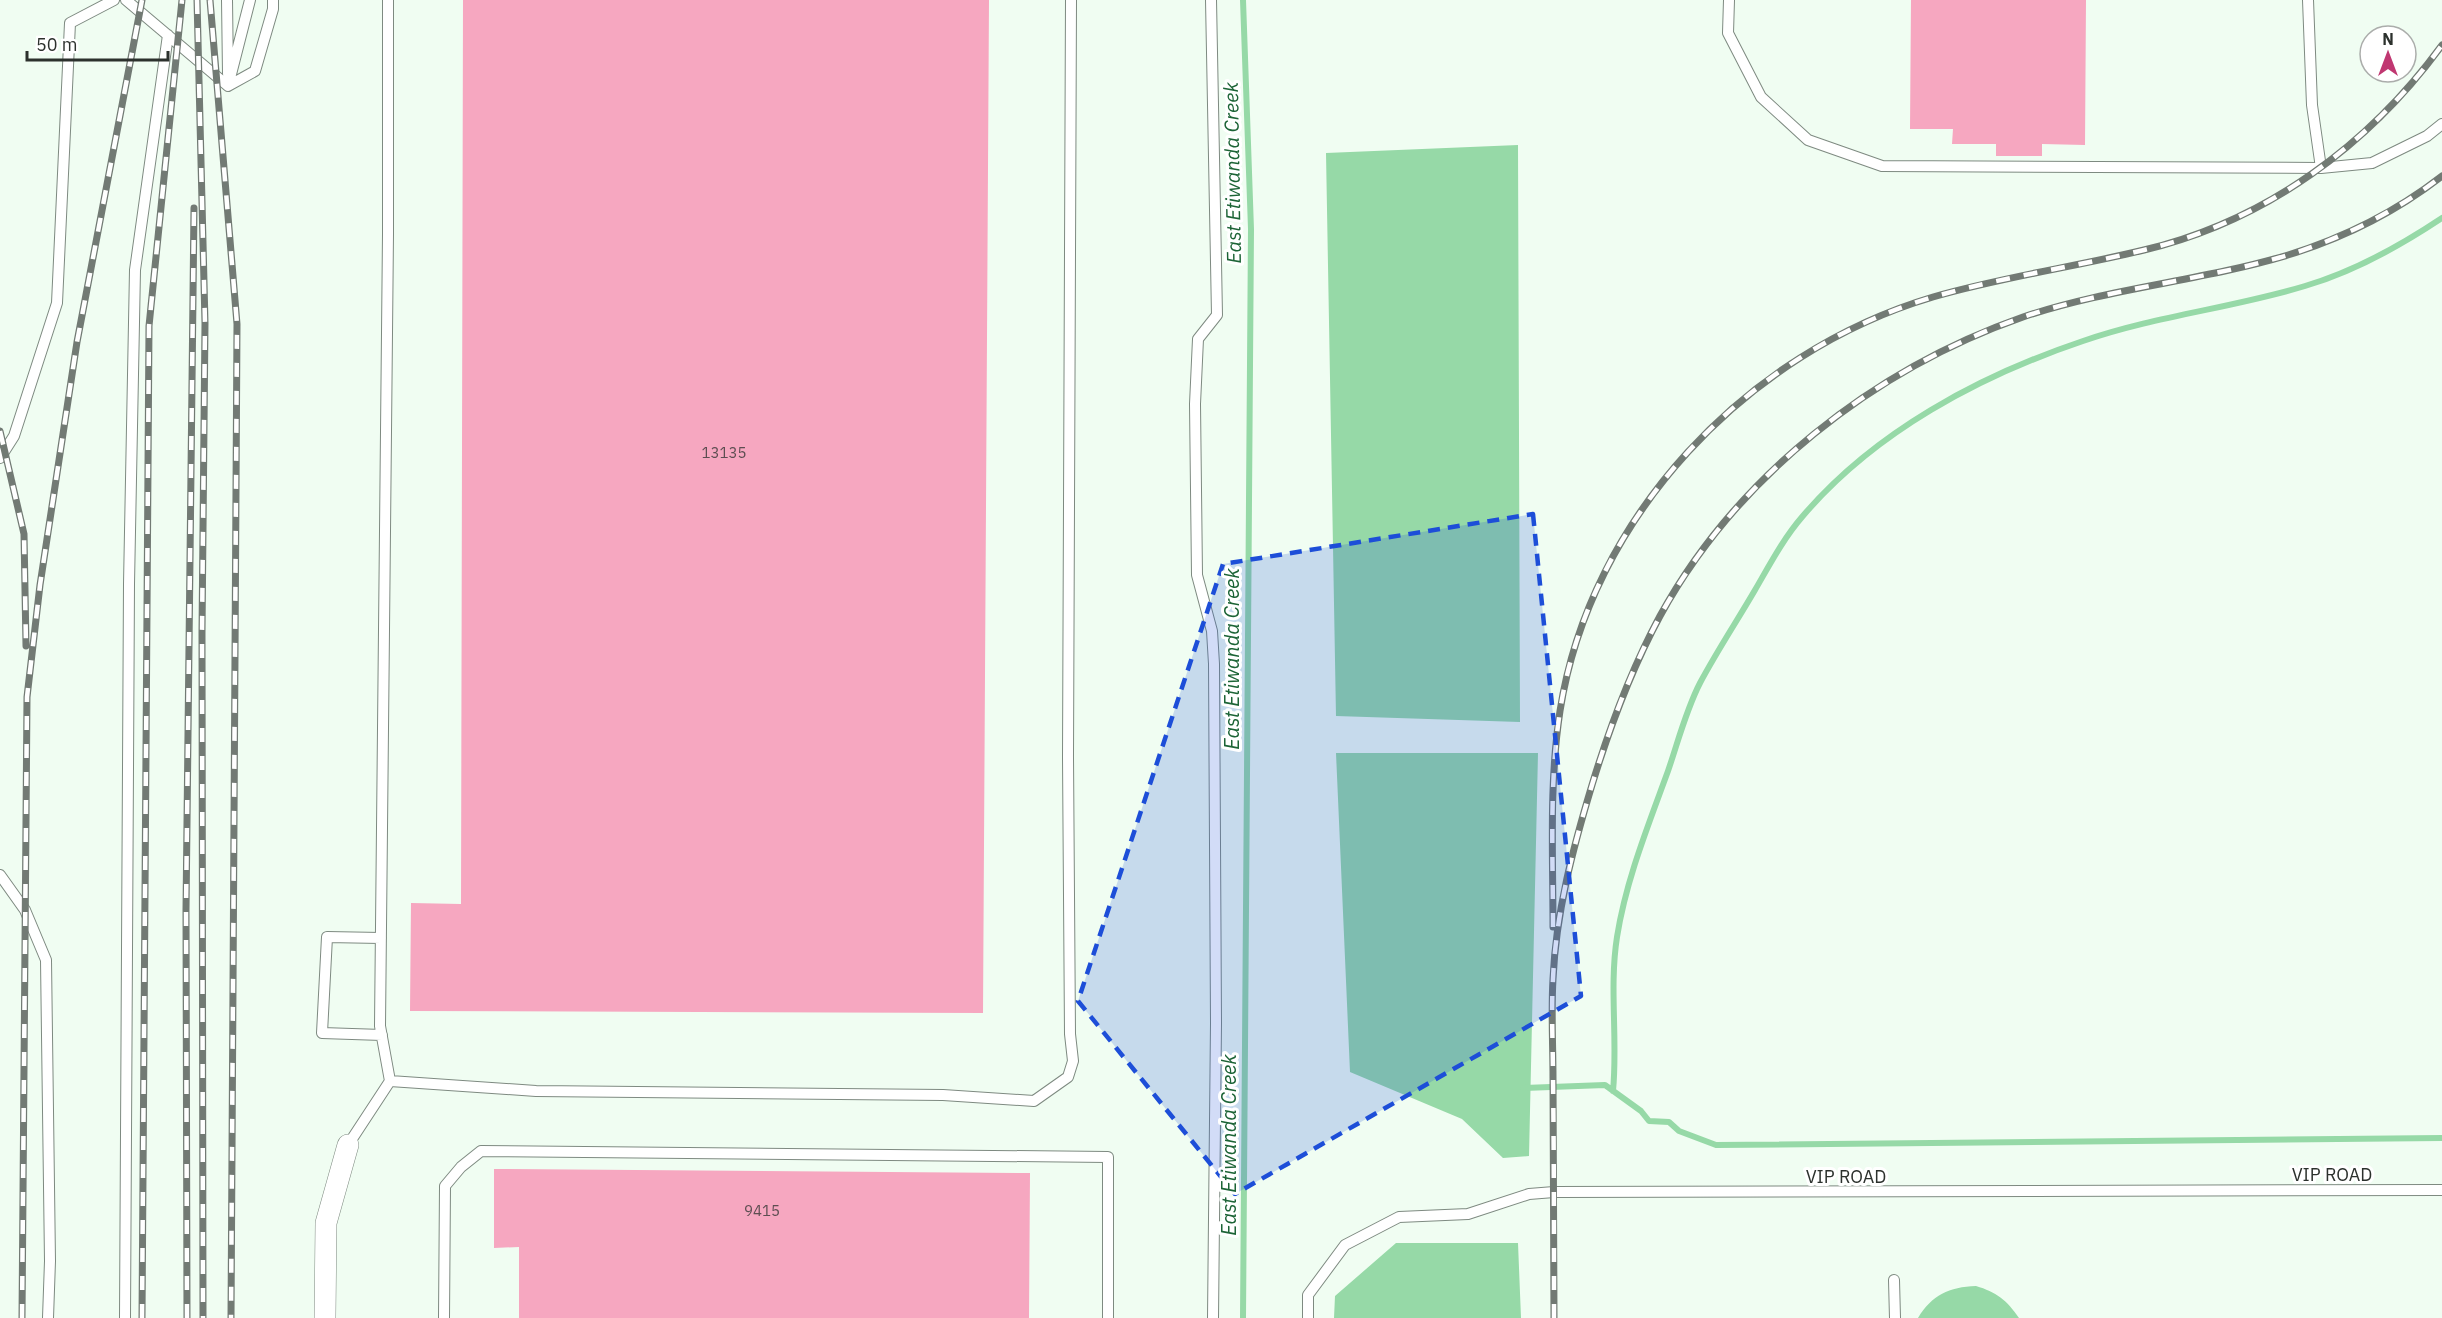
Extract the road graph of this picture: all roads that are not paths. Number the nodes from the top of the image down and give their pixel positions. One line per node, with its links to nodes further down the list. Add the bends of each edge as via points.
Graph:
1 (114, 0): 15 (lane, via 70,23 57,303 14,436)
2 (126, 0): 11 (lane)
3 (227, 0): 12 (lane)
4 (250, 0): 12 (lane)
5 (273, 0): 12 (lane, via 255,72)
6 (388, 0): 17 (lane)
7 (1071, 0): 19 (lane, via 1068,769 1073,1061 1068,1077 1034,1101 943,1095 536,1091)
8 (1211, 0): 28 (lane, via 1217,315 1198,339 1195,404 1197,575 1212,631 1214,664)
9 (1729, 0): 14 (lane, via 1728,33 1761,97 1809,140 1882,166)
10 (2308, 0): 14 (lane, via 2312,105)
11 (168, 35): 12 (lane); 24 (lane, via 135,270)
12 (228, 86)
13 (2442, 124): 14 (lane, via 2427,136 2372,163)
14 (2322, 168)
15 (0, 458)
16 (0, 875): 23 (lane, via 25,909 46,960)
17 (381, 938): 18 (lane); 18 (lane, via 327,937 322,1033)
18 (382, 1035): 19 (lane)
19 (390, 1081): 20 (lane)
20 (348, 1145): 25 (street, via 326,1223)
21 (2442, 1190): 29 (lane, VIP ROAD, via 1529,1194 1468,1214 1399,1217 1345,1245 1308,1295)
22 (1894, 1280): 30 (lane)
23 (48, 1318)
24 (124, 1318)
25 (326, 1318)
26 (444, 1318): 27 (lane, via 445,1186 481,1151 1108,1157)
27 (1108, 1318)
28 (1213, 1318)
29 (1308, 1318)
30 (1895, 1318)

